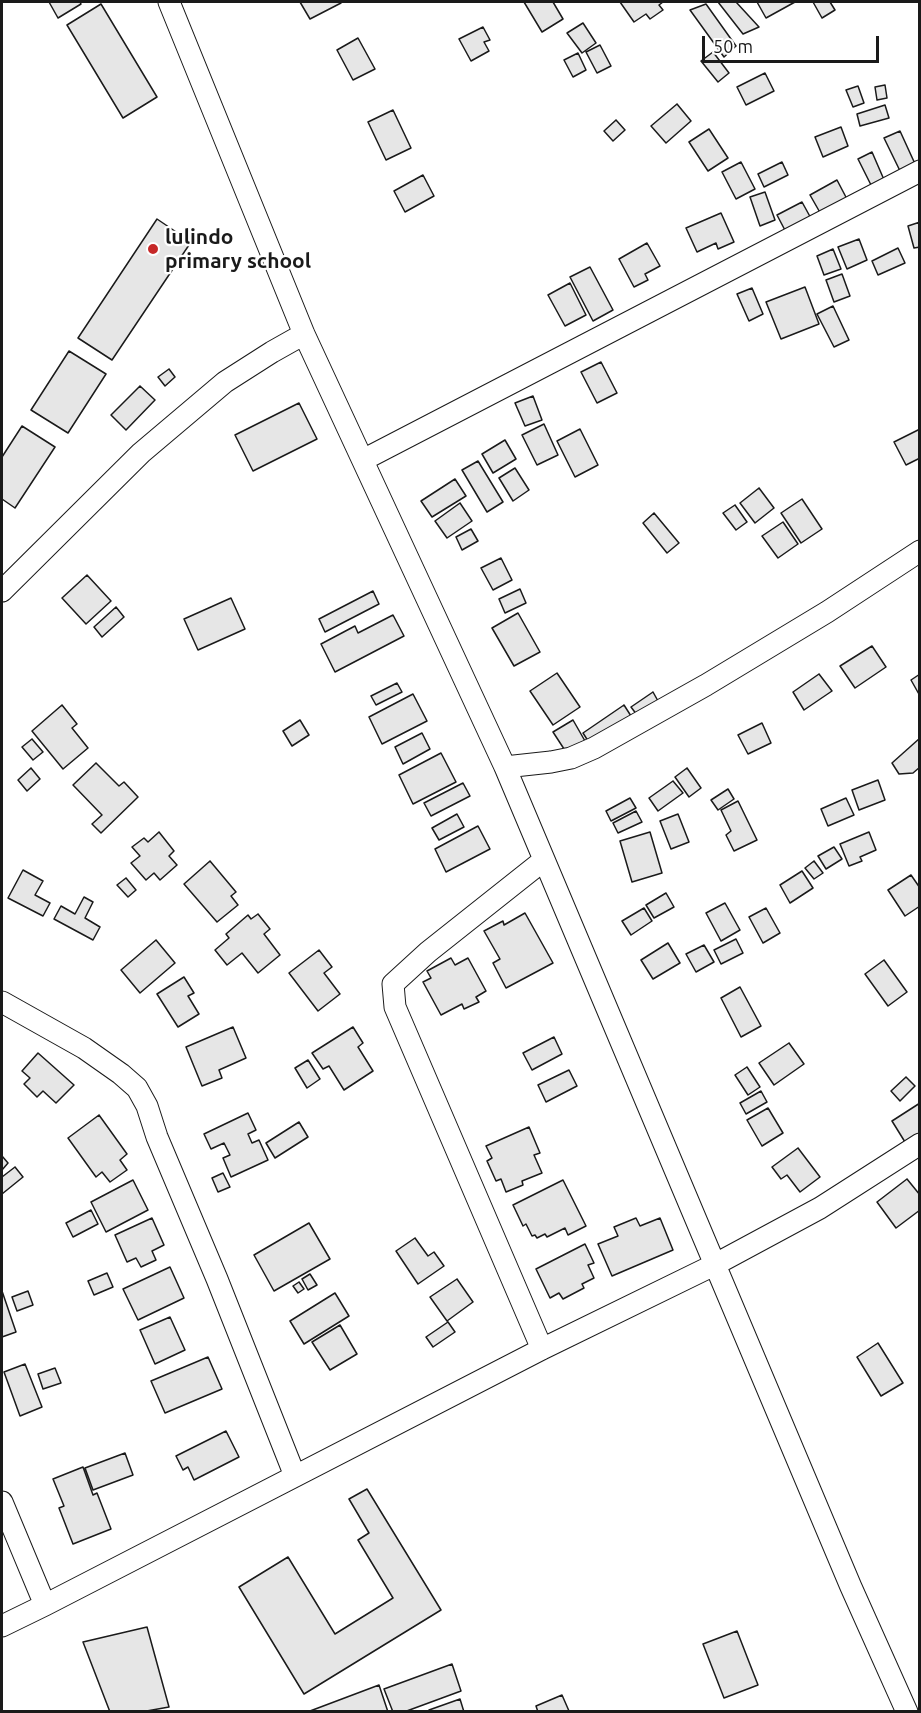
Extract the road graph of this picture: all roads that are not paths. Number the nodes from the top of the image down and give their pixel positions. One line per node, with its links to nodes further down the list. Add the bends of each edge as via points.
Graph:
1 (169, 2): 3 (street)
2 (920, 171): 4 (street)
3 (304, 334): 4 (street); 6 (street, via 225,382 141,453)
4 (363, 460): 7 (street)
5 (920, 551): 7 (street, via 807,624 594,748 571,758)
6 (2, 591)
7 (505, 767): 8 (street)
8 (544, 860): 11 (street); 12 (street, via 393,984 396,1007)
9 (2, 1002): 13 (street, via 84,1048 137,1088)
10 (920, 1144): 11 (street, via 820,1208)
11 (716, 1264): 12 (street); 17 (street)
12 (542, 1349): 13 (street)
13 (295, 1476): 15 (street)
14 (2, 1502): 15 (street)
15 (45, 1605): 16 (street)
16 (2, 1626)
17 (907, 1712)

